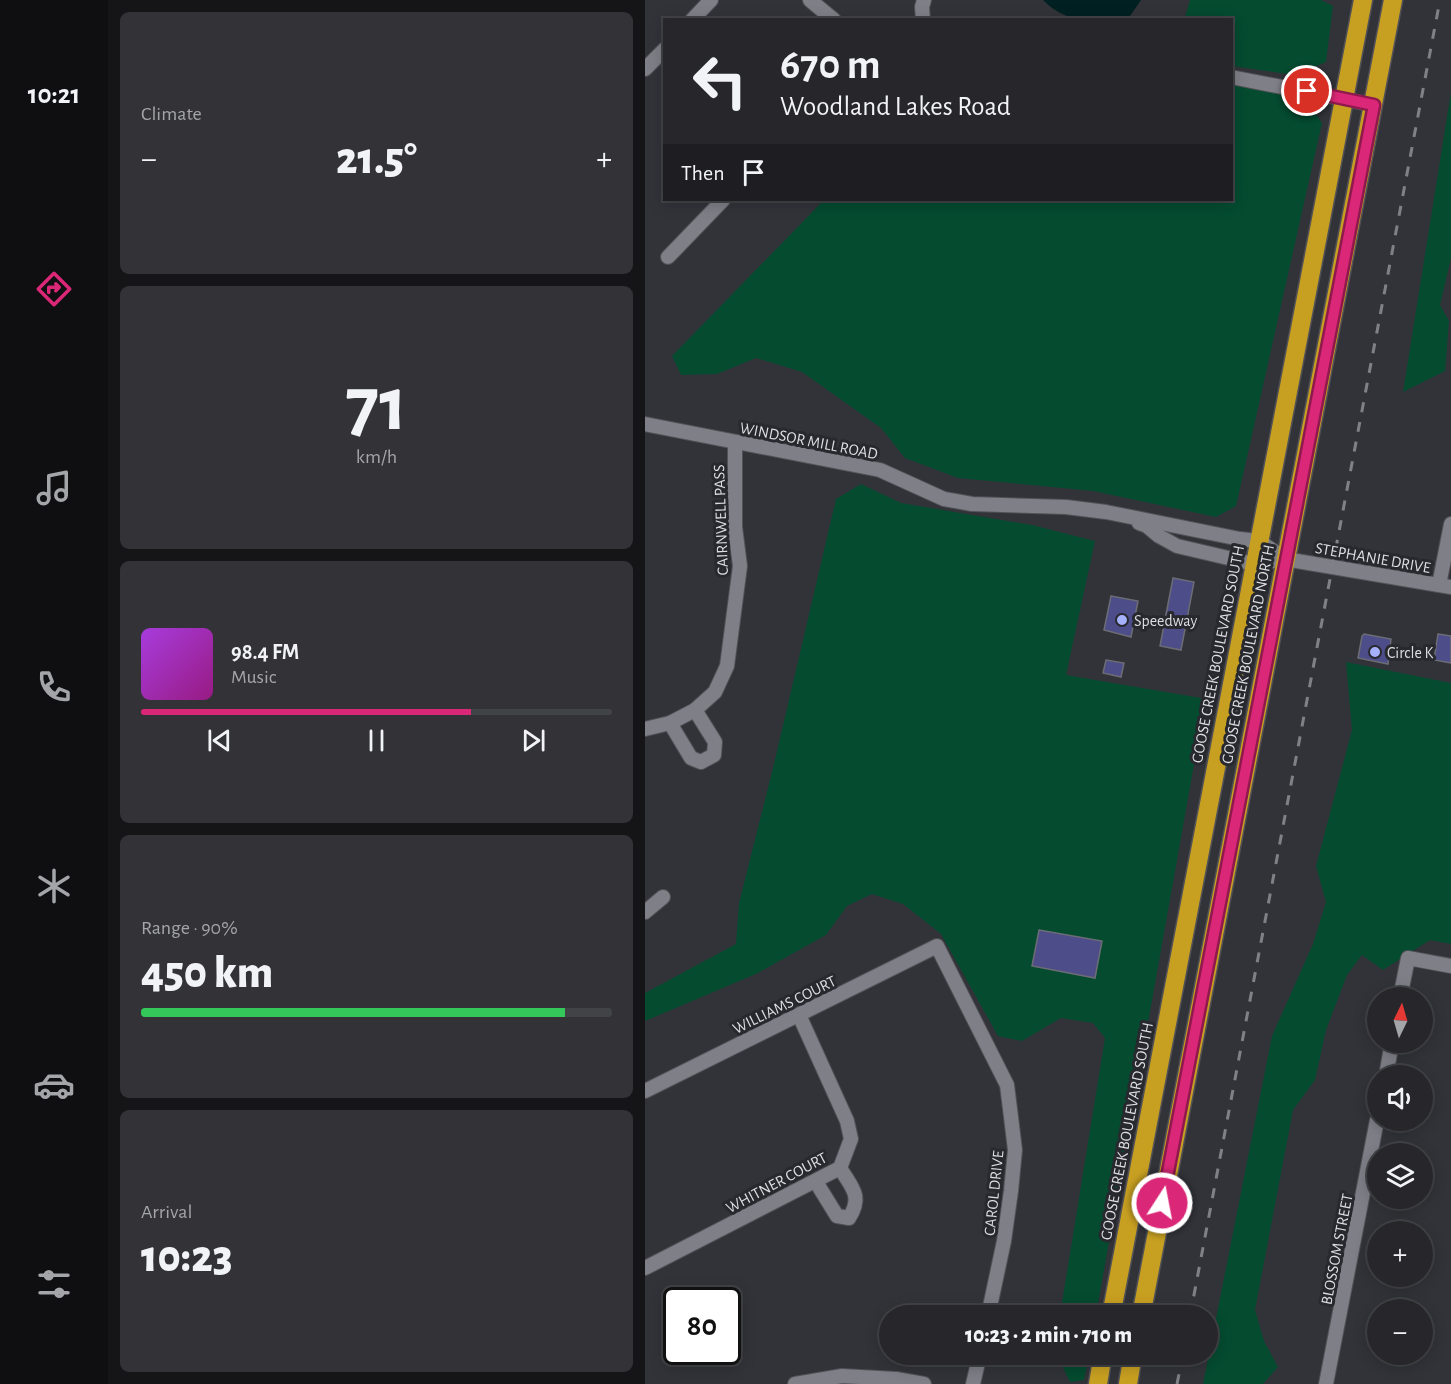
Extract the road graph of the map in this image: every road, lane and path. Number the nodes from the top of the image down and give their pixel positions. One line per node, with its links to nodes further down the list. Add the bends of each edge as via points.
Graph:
1 (711, 0): 6 (street)
2 (810, 0): 7 (street)
3 (924, 0): 8 (street)
4 (1363, 0): 12 (highway, GOOSE CREEK BOULEVARD SOUTH)
5 (1393, 0): 13 (highway, GOOSE CREEK BOULEVARD NORTH)
6 (694, 18)
7 (832, 18)
8 (923, 18)
9 (663, 51): 10 (street)
10 (645, 69)
11 (1233, 77): 12 (street)
12 (1344, 98): 13 (street); 20 (highway, GOOSE CREEK BOULEVARD SOUTH)
13 (1374, 105): 21 (highway, GOOSE CREEK BOULEVARD NORTH)
14 (722, 201): 15 (street)
15 (668, 257)
16 (645, 424): 17 (street, WINDSOR MILL ROAD)
17 (735, 442): 18 (street, WINDSOR MILL ROAD, via 880,470 944,499); 24 (street, CAIRNWELL PASS, via 735,527 740,566 727,666 715,692)
18 (1106, 512): 20 (street, WINDSOR MILL ROAD); 22 (street, WINDSOR MILL ROAD, via 1147,526 1177,546)
19 (1451, 524): 23 (street)
20 (1259, 541): 21 (street, WINDSOR MILL ROAD); 22 (highway, GOOSE CREEK BOULEVARD SOUTH)
21 (1285, 559): 22 (street, STEPHANIE DRIVE); 23 (street, STEPHANIE DRIVE); 40 (highway, GOOSE CREEK BOULEVARD NORTH)
22 (1254, 564): 39 (highway, GOOSE CREEK BOULEVARD SOUTH)
23 (1445, 586)
24 (695, 710): 25 (street, CAIRNWELL PASS); 25 (street, via 715,742 714,755 701,762 691,758)
25 (670, 723): 26 (street, CAIRNWELL PASS)
26 (645, 729)
27 (663, 897): 28 (street)
28 (645, 912)
29 (937, 946): 32 (street, WILLIAMS COURT); 38 (street, CAROL DRIVE, via 1007,1085 1015,1150 1005,1241)
30 (1451, 966): 31 (street, via 1408,958)
31 (1403, 987)
32 (799, 1015): 33 (street, WILLIAMS COURT); 35 (street, WHITNER COURT, via 847,1121 851,1139)
33 (645, 1091)
34 (1375, 1131): 50 (street, BLOSSOM STREET)
35 (840, 1168): 36 (street, WHITNER COURT); 36 (street, via 856,1195 849,1218 837,1216)
36 (816, 1182): 37 (street, WHITNER COURT)
37 (645, 1268)
38 (990, 1305)
39 (1113, 1305)
40 (1143, 1305)
41 (977, 1365): 47 (street)
42 (1101, 1365): 48 (highway)
43 (1131, 1365): 49 (highway)
44 (814, 1382): 45 (street); 46 (street, via 842,1376)
45 (795, 1384)
46 (924, 1384)
47 (973, 1384)
48 (1098, 1384)
49 (1128, 1384)
50 (1326, 1384)

